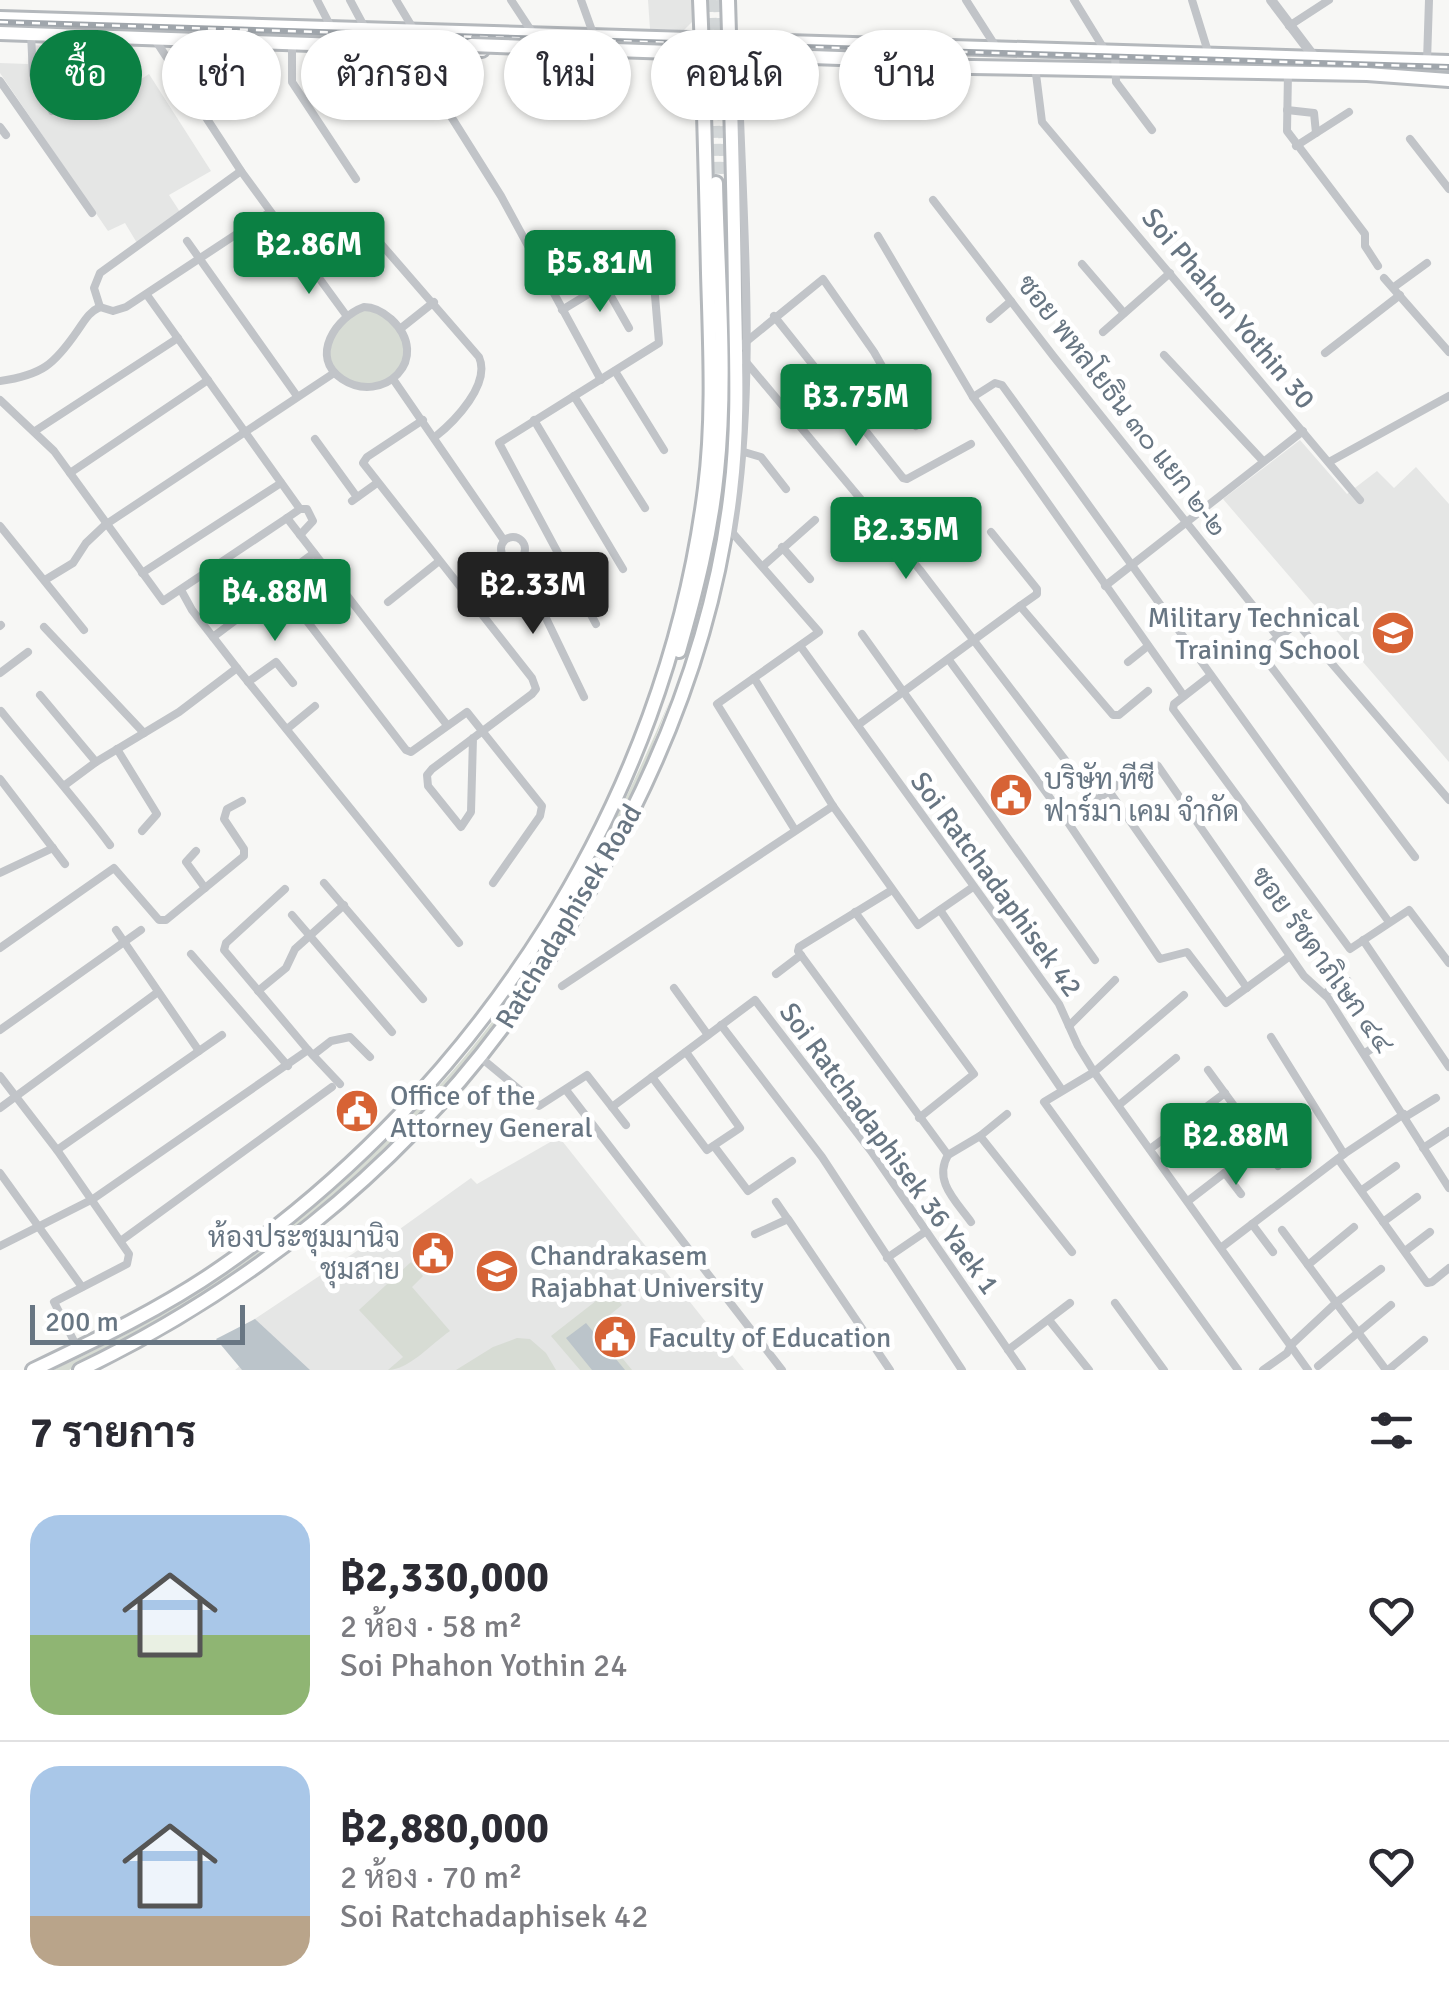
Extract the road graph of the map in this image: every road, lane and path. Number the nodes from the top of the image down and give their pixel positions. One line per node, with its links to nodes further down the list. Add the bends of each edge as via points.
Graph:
1 (317, 0): 16 (street)
2 (350, 0): 19 (street)
3 (396, 0): 20 (street)
4 (512, 0): 21 (street)
5 (581, 0): 22 (street)
6 (700, 0): 23 (main road, Ratchadaphisek Road)
7 (728, 0): 24 (main road, Ratchadaphisek Road)
8 (966, 0): 31 (street)
9 (1074, 0): 33 (street)
10 (1192, 0): 35 (street)
11 (1272, 0): 15 (street)
12 (1330, 0): 15 (street)
13 (1429, 0): 40 (street)
14 (0, 18): 18 (main road)
15 (1290, 26): 38 (street)
16 (332, 28): 18 (main road, via 168,24); 19 (main road)
17 (142, 30): 18 (main road)
18 (153, 30): 29 (main road); 60 (street)
19 (366, 30)
20 (408, 30)
21 (531, 30)
22 (592, 30)
23 (702, 30)
24 (729, 30)
25 (0, 33): 26 (main road)
26 (30, 34)
27 (484, 42): 34 (main road, bridge)
28 (819, 44): 31 (main road)
29 (292, 45): 30 (main road); 61 (street, via 292,82)
30 (301, 45)
31 (1004, 48): 33 (main road); 36 (main road, via 996,55)
32 (484, 51): 37 (main road)
33 (1110, 52): 35 (main road); 46 (street)
34 (839, 54)
35 (1209, 55): 38 (main road)
36 (971, 56)
37 (651, 57)
38 (1314, 58): 45 (main road)
39 (971, 61): 43 (main road)
40 (1426, 61): 42 (main road); 45 (main road)
41 (819, 62): 43 (main road)
42 (1449, 64): 45 (main road)
43 (1000, 66): 44 (main road)
44 (1035, 66): 46 (main road); 74 (street, Soi Phahon Yothin 30, via 1042,122)
45 (1368, 67): 47 (main road); 48 (main road)
46 (1115, 68): 47 (main road); 56 (street, via 1116,82)
47 (1288, 72): 50 (street)
48 (1449, 78)
49 (0, 80): 66 (street)
50 (1287, 110): 57 (street, via 1314,113); 59 (street)
51 (1349, 112): 57 (street)
52 (456, 120): 83 (street)
53 (711, 120): 62 (main road, Ratchadaphisek Road)
54 (727, 120): 62 (main road, Ratchadaphisek Road)
55 (736, 120): 92 (street)
56 (1152, 130)
57 (1316, 133): 59 (street)
58 (1410, 139): 63 (street)
59 (1296, 146): 73 (street, via 1365,234 1364,246)
60 (242, 171): 65 (street); 82 (street, via 100,272 94,288)
61 (356, 179)
62 (720, 185): 92 (main road, Ratchadaphisek Road); 182 (main road, Ratchadaphisek Road, via 730,383 722,495); 318 (main road, Ratchadaphisek Road, via 705,489 680,616 644,736 607,819 499,996 430,1083 350,1163 253,1245 159,1307)
63 (1449, 189)
64 (933, 200): 80 (street, ซอย พหลโยธิน ๓๐ แยก ๒-๒)
65 (270, 212): 69 (street); 70 (street)
66 (92, 213)
67 (878, 236): 105 (street)
68 (187, 240): 70 (street)
69 (303, 256): 81 (street, via 340,234 368,234); 85 (street)
70 (200, 259): 78 (street); 102 (street)
71 (1427, 263): 77 (street)
72 (1082, 264): 84 (street)
73 (1378, 266)
74 (1170, 273): 84 (street); 112 (street, Soi Phahon Yothin 30)
75 (1384, 278): 77 (street)
76 (604, 284): 83 (street); 88 (street); 96 (street, via 641,262 655,282 659,343)
77 (1394, 287): 79 (street)
78 (147, 295): 82 (street, via 118,310); 91 (street)
79 (1400, 295): 93 (street); 94 (street)
80 (1011, 301): 87 (street); 129 (street, ซอย พหลโยธิน ๓๐ แยก ๒-๒)
81 (434, 302): 89 (street); 113 (street, via 483,366 471,397)
82 (100, 307): 101 (street, via 50,364 32,376)
83 (562, 310): 100 (street)
84 (1124, 313): 90 (street)
85 (346, 315): 89 (street, via 374,308); 97 (street, via 328,343)
86 (774, 316): 92 (street); 109 (street, via 827,281); 115 (street, via 903,478)
87 (990, 319)
88 (628, 328)
89 (400, 329): 98 (street, via 409,354)
90 (1103, 332)
91 (178, 338): 99 (street); 110 (street)
92 (742, 350): 117 (street); 132 (main road, Ratchadaphisek Road); 157 (street)
93 (1325, 352)
94 (1449, 352)
95 (1164, 355): 118 (street)
96 (614, 371): 100 (street); 116 (street)
97 (334, 373): 98 (street, via 362,387); 102 (street)
98 (393, 379): 107 (street)
99 (208, 380): 111 (street); 120 (street)
100 (600, 380): 103 (street)
101 (0, 381)
102 (297, 396): 111 (street)
103 (574, 396): 108 (street); 125 (street)
104 (1449, 396): 119 (street)
105 (973, 397): 140 (street, via 1002,385); 146 (street)
106 (0, 400): 110 (street)
107 (422, 420): 113 (street); 122 (street, via 364,459)
108 (534, 420): 142 (street); 151 (street, via 500,444)
109 (916, 426)
110 (35, 431): 120 (street)
111 (244, 431): 121 (street); 130 (street)
112 (1303, 431): 118 (street); 119 (street, Soi Phahon Yothin 30)
113 (435, 437): 135 (street)
114 (316, 438): 122 (street, via 354,499)
115 (971, 444)
116 (664, 450)
117 (744, 452): 123 (street, via 761,458); 132 (street)
118 (1263, 462): 129 (street)
119 (1329, 462): 124 (street, Soi Phahon Yothin 30)
120 (70, 473): 130 (street)
121 (281, 483): 126 (street); 143 (street)
122 (377, 484): 139 (street)
123 (786, 489)
124 (1360, 500)
125 (646, 508)
126 (298, 510): 127 (street); 134 (street, via 307,509 312,519)
127 (287, 518): 134 (street); 147 (street)
128 (815, 520): 136 (street)
129 (1186, 520): 140 (street); 156 (street, ซอย พหลโยธิน ๓๐ แยก ๒-๒)
130 (105, 525): 143 (street); 145 (street, via 72,564)
131 (0, 526): 145 (street)
132 (730, 529): 141 (street); 182 (main road, Ratchadaphisek Road)
133 (991, 532): 149 (street, via 1037,590)
134 (300, 536): 137 (street)
135 (504, 539): 138 (street, via 505,557); 138 (street, via 522,541)
136 (782, 547): 141 (street); 144 (street)
137 (314, 554): 176 (street); 176 (street, via 280,578 280,586 411,752)
138 (518, 560): 173 (street)
139 (438, 562): 148 (street); 179 (street, via 536,689)
140 (1131, 565): 146 (street); 165 (street)
141 (763, 566): 159 (street, via 818,630)
142 (623, 569)
143 (142, 573): 147 (street, via 163,602)
144 (810, 579)
145 (45, 580): 153 (street)
146 (1105, 586): 158 (street)
147 (181, 590): 155 (street)
148 (388, 602)
149 (1020, 606): 157 (street); 169 (street, via 1114,715)
150 (248, 610): 155 (street)
151 (596, 624)
152 (44, 627): 180 (street)
153 (84, 630)
154 (862, 634): 171 (street)
155 (212, 637): 163 (street)
156 (1278, 637): 189 (street, via 1297,623); 198 (street, via 1260,652)
157 (975, 641): 161 (street); 188 (street)
158 (1148, 646): 162 (street); 172 (street)
159 (800, 647): 166 (street); 177 (street, Soi Ratchadaphisek 42)
160 (28, 652): 164 (street)
161 (949, 660): 171 (street); 192 (street)
162 (1128, 662)
163 (237, 668): 167 (street); 180 (street)
164 (0, 673)
165 (1210, 676): 172 (street); 211 (street)
166 (754, 678): 191 (street); 193 (street, via 716,704)
167 (248, 682): 168 (street, via 276,662); 178 (street)
168 (294, 683)
169 (1148, 691)
170 (40, 694): 184 (street)
171 (904, 694): 177 (street); 222 (street)
172 (1184, 696): 215 (street, via 1173,709 1350,950)
173 (584, 698)
174 (315, 706): 178 (street)
175 (1, 711): 186 (street)
176 (447, 726): 179 (street, via 468,712)
177 (858, 726): 204 (street, Soi Ratchadaphisek 42)
178 (286, 729): 217 (street)
179 (483, 730): 181 (street); 202 (street, via 542,806)
180 (144, 734): 183 (street)
181 (473, 738): 181 (street, via 472,803 461,827 426,780)
182 (664, 742): 248 (main road, Ratchadaphisek Road, via 592,886)
183 (117, 750): 184 (street); 194 (street, via 158,814)
184 (96, 762): 186 (street)
185 (0, 778): 196 (street)
186 (65, 785): 195 (street)
187 (1110, 791): 188 (street); 221 (street, ซอย รัชดาภิเษก ๔๔, via 1154,762); 229 (street)
188 (1095, 799): 192 (street)
189 (1449, 800)
190 (242, 801): 203 (street, via 224,819 244,856)
191 (834, 806): 193 (street); 206 (street)
192 (1067, 821): 229 (street, via 1158,956 1187,952 1224,1003)
193 (795, 830): 227 (street)
194 (142, 832)
195 (110, 845)
196 (53, 848): 199 (street); 200 (street)
197 (196, 851): 203 (street, via 186,862)
198 (1414, 857)
199 (65, 864)
200 (0, 873)
201 (324, 883): 207 (street)
202 (493, 883)
203 (205, 888): 218 (street, via 162,922 110,869)
204 (973, 888): 208 (street); 236 (street, Soi Ratchadaphisek 42)
205 (284, 889): 230 (street, via 224,947)
206 (892, 890): 208 (street, via 918,924); 209 (street)
207 (344, 905): 214 (street); 234 (street)
208 (940, 910): 257 (street)
209 (855, 912): 220 (street, via 799,947); 266 (street, via 974,1074)
210 (292, 915): 214 (street)
211 (1389, 922): 215 (street); 223 (street, via 1409,910)
212 (116, 930): 216 (street)
213 (140, 930): 216 (street)
214 (310, 936): 230 (street); 238 (street)
215 (1363, 940): 251 (street)
216 (124, 942): 231 (street); 237 (street)
217 (459, 943)
218 (0, 948)
219 (191, 954): 250 (street)
220 (801, 955): 224 (street); 266 (street)
221 (1290, 956): 229 (street); 232 (street, ซอย รัชดาภิเษก ๔๔)
222 (1095, 960)
223 (1449, 963)
224 (776, 974)
225 (1115, 980): 236 (street)
226 (1348, 981): 232 (street)
227 (562, 986)
228 (674, 988): 239 (street)
229 (1247, 988)
230 (258, 991): 244 (street)
231 (158, 992): 243 (street); 259 (street)
232 (1325, 993): 246 (street, ซอย รัชดาภิเษก ๔๔)
233 (1184, 995): 253 (street)
234 (423, 999)
235 (721, 1026): 239 (street, Soi Ratchadaphisek 36 Yaek 1); 296 (street, Soi Ratchadaphisek 36 Yaek 1, via 755,1000); 305 (street, via 822,1157)
236 (1070, 1026): 253 (street, Soi Ratchadaphisek 42)
237 (0, 1030)
238 (392, 1032)
239 (708, 1035): 245 (street, Soi Ratchadaphisek 36 Yaek 1)
240 (222, 1036): 243 (street)
241 (1271, 1037): 276 (street)
242 (1384, 1041): 246 (street)
243 (199, 1051): 274 (street)
244 (310, 1052): 247 (street, via 342,1036); 250 (street); 299 (street, via 336,1085)
245 (686, 1052): 255 (street, Soi Ratchadaphisek 36 Yaek 1); 271 (street, via 740,1128)
246 (1365, 1054): 265 (street, ซอย รัชดาภิเษก ๔๔)
247 (370, 1057)
248 (480, 1057): 256 (street, via 536,1106); 322 (main road, Ratchadaphisek Road, via 405,1138 276,1252 188,1314)
249 (1176, 1058): 261 (street)
250 (288, 1066): 286 (street)
251 (1449, 1067)
252 (1208, 1070): 258 (street)
253 (1094, 1072): 257 (street); 261 (street, Soi Ratchadaphisek 42)
254 (0, 1076): 259 (street)
255 (652, 1077): 262 (street, Soi Ratchadaphisek 36 Yaek 1); 271 (street, via 707,1150)
256 (566, 1090): 262 (street, via 587,1075); 323 (street)
257 (1062, 1090): 329 (street, via 1044,1102)
258 (1225, 1093): 270 (street); 273 (street)
259 (16, 1096): 263 (street); 274 (street)
260 (1436, 1098): 265 (street)
261 (1119, 1105): 273 (street, Soi Ratchadaphisek 42)
262 (612, 1107): 267 (street)
263 (0, 1108)
264 (1007, 1114): 269 (street)
265 (1404, 1116): 272 (street, ซอย รัชดาภิเษก ๔๔); 276 (street)
266 (919, 1118): 275 (street)
267 (626, 1126)
268 (1449, 1131): 272 (street)
269 (980, 1136): 275 (street); 303 (street)
270 (1262, 1144): 278 (street); 281 (street)
271 (714, 1146): 277 (street, via 748,1191)
272 (1423, 1148): 282 (street, ซอย รัชดาภิเษก ๔๔)
273 (1150, 1149): 287 (street, Soi Ratchadaphisek 42)
274 (57, 1150): 286 (street)
275 (948, 1155): 290 (street, via 944,1184)
276 (1341, 1156): 283 (street); 292 (street)
277 (792, 1161)
278 (1278, 1166)
279 (1396, 1166): 283 (street)
280 (0, 1173): 294 (street)
281 (1225, 1173): 284 (street); 287 (street)
282 (1447, 1182)
283 (1362, 1190): 291 (street)
284 (1241, 1194)
285 (1417, 1197): 291 (street)
286 (93, 1200): 294 (street); 299 (street)
287 (1188, 1201): 301 (street, Soi Ratchadaphisek 42)
288 (776, 1202): 289 (street)
289 (787, 1218): 298 (street); 324 (street)
290 (970, 1222)
291 (1383, 1222): 302 (street)
292 (1252, 1224): 301 (street); 304 (street)
293 (1354, 1227): 306 (street)
294 (40, 1228): 300 (street); 309 (street)
295 (1282, 1230): 306 (street)
296 (924, 1232): 305 (street); 319 (street, Soi Ratchadaphisek 36 Yaek 1)
297 (1430, 1232): 302 (street)
298 (755, 1234)
299 (122, 1240): 309 (street, via 127,1264)
300 (0, 1246)
301 (1222, 1247): 317 (street, Soi Ratchadaphisek 42)
302 (1404, 1251): 307 (street, via 1429,1284)
303 (1072, 1252)
304 (1273, 1252)
305 (887, 1258): 325 (street)
306 (1308, 1265): 311 (street)
307 (1449, 1268)
308 (1381, 1270): 311 (street)
309 (82, 1287): 318 (street, via 54,1302)
310 (1070, 1302): 314 (street)
311 (1337, 1302): 315 (street); 317 (street)
312 (1115, 1303): 328 (street)
313 (1391, 1304): 315 (street)
314 (1048, 1320): 319 (street); 327 (street)
315 (1359, 1333): 320 (street); 332 (street)
316 (1424, 1340): 332 (street)
317 (1290, 1345): 330 (street); 331 (street, Soi Ratchadaphisek 42)
318 (78, 1349): 321 (main road, Ratchadaphisek Road)
319 (1008, 1350): 326 (street, Soi Ratchadaphisek 36 Yaek 1)
320 (1318, 1366)
321 (34, 1370)
322 (80, 1370)
323 (782, 1370)
324 (890, 1370)
325 (962, 1370)
326 (1022, 1370)
327 (1089, 1370)
328 (1164, 1370)
329 (1238, 1370)
330 (1262, 1370)
331 (1308, 1370)
332 (1387, 1370)

